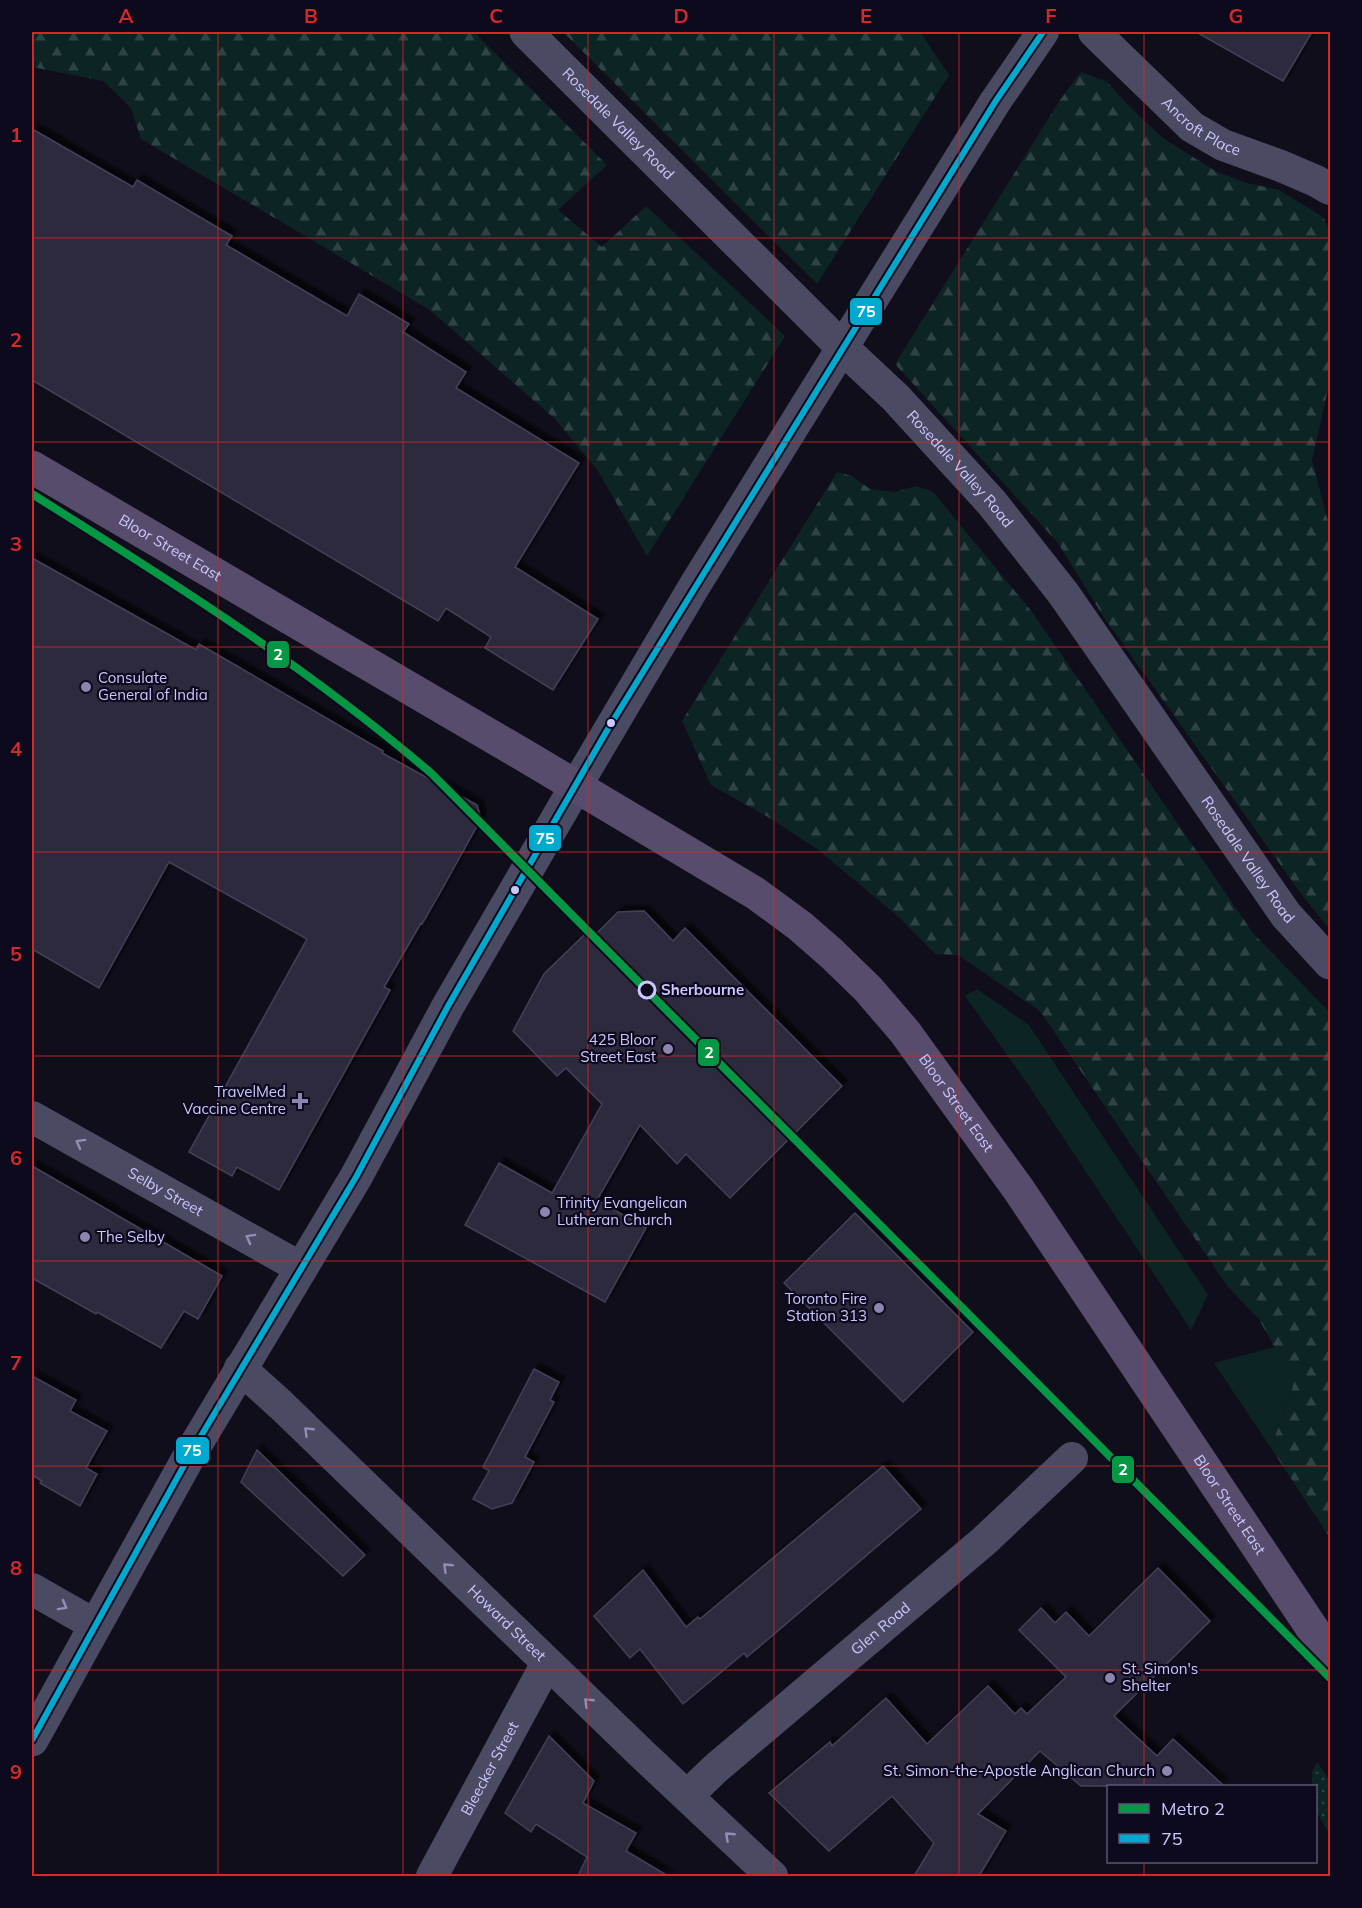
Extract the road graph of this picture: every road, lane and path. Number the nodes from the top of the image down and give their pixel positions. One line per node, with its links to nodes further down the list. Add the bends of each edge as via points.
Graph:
1 (526, 32): 7 (street, Rosedale Valley Road, via 896,398 992,503 1063,593 1286,915)
2 (1043, 32): 6 (street, bridge, via 995,102 694,585)
3 (1094, 32): 4 (street, Ancroft Place, via 1192,127 1223,145)
4 (1330, 189)
5 (32, 467): 6 (main road, Bloor Street East)
6 (576, 786): 9 (street); 14 (main road, Bloor Street East, via 755,893 800,926 868,989 905,1032 1019,1190)
7 (1330, 963)
8 (32, 1117): 9 (street, Selby Street, one-way to 8)
9 (301, 1268): 10 (street)
10 (240, 1368): 13 (street); 15 (street, Howard Street, one-way to 10)
11 (1072, 1458): 17 (street, Glen Road, via 984,1541)
12 (32, 1589): 13 (street, one-way to 13)
13 (95, 1625): 16 (street)
14 (1330, 1655)
15 (548, 1663): 17 (street, Howard Street, one-way to 15); 18 (street, Bleecker Street)
16 (32, 1740)
17 (687, 1796): 19 (street, Howard Street, one-way to 17)
18 (432, 1876)
19 (772, 1876)

